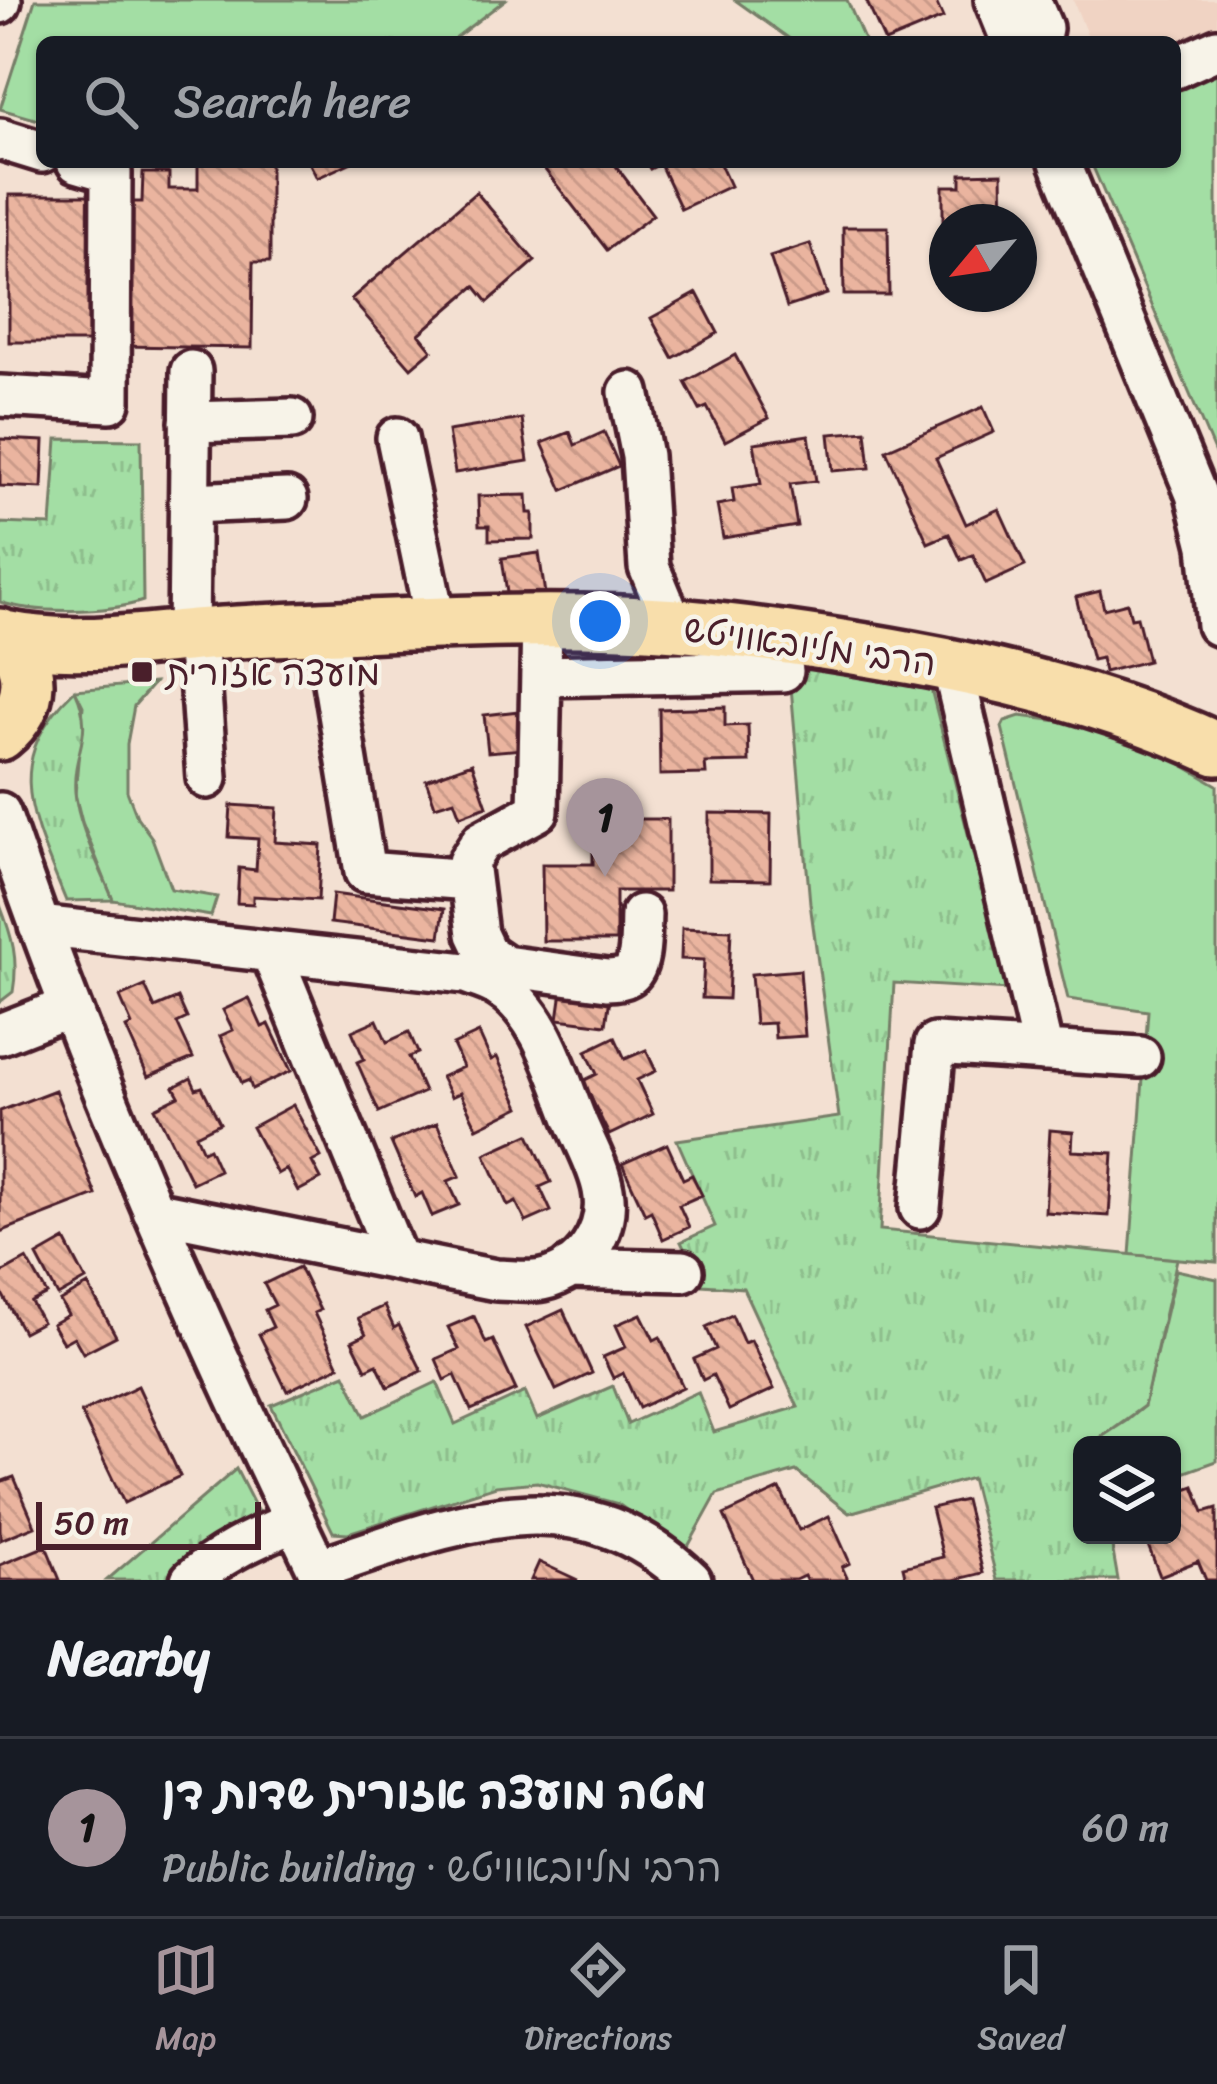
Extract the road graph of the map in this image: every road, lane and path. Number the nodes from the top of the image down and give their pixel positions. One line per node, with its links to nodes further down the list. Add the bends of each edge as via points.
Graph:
1 (994, 0): 3 (street)
2 (1030, 0): 4 (street)
3 (1009, 36)
4 (1041, 36)
5 (1217, 50): 6 (street)
6 (1181, 65)
7 (0, 140): 8 (street)
8 (36, 150)
9 (97, 168): 13 (street, via 111,172 110,401)
10 (1062, 168): 19 (street, via 1196,494)
11 (191, 371): 15 (street)
12 (629, 392): 22 (street, via 649,567)
13 (0, 397)
14 (292, 419): 15 (street)
15 (190, 422): 18 (street)
16 (397, 438): 21 (street)
17 (287, 499): 18 (street)
18 (189, 503): 26 (street)
19 (1215, 574): 23 (street)
20 (542, 622): 21 (main road, הרבי מליובאוויטש); 22 (main road, הרבי מליובאוויטש); 30 (street)
21 (436, 624): 24 (main road, הרבי מליובאוויטש)
22 (673, 625): 28 (main road, הרבי מליובאוויטש)
23 (1217, 626)
24 (325, 628): 26 (main road, הרבי מליובאוויטש); 35 (street, via 364,872)
25 (2, 636): 27 (main road, הרבי מליובאוויטש); 31 (main road, via 24,661 28,681)
26 (192, 636): 27 (main road, הרבי מליובאוויטש); 33 (street)
27 (102, 644): 31 (main road, הרבי מליובאוויטש, via 62,665)
28 (952, 665): 32 (main road, הרבי מליובאוויטש, via 1114,708); 41 (street)
29 (783, 671): 30 (street)
30 (541, 676): 35 (street, via 538,811 481,842 468,862)
31 (8, 728)
32 (1217, 749)
33 (207, 778)
34 (0, 813): 37 (street)
35 (470, 880): 36 (street, via 477,934 486,953 506,966 624,979 636,966)
36 (641, 915)
37 (39, 926): 38 (street); 39 (street)
38 (272, 952): 45 (street); 46 (street, via 465,973 521,1004 603,1188 600,1231)
39 (69, 1007): 40 (street); 44 (street)
40 (0, 1034)
41 (1043, 1051): 42 (street); 43 (street, via 934,1044)
42 (1140, 1057)
43 (920, 1208)
44 (153, 1211): 45 (street); 48 (street)
45 (397, 1260): 46 (street, via 496,1280 541,1280)
46 (569, 1268): 47 (street)
47 (683, 1270)
48 (295, 1521): 49 (street); 50 (street, via 235,1547)
49 (321, 1574): 51 (street, via 449,1526 548,1515 614,1529)
50 (191, 1580)
51 (691, 1580)

